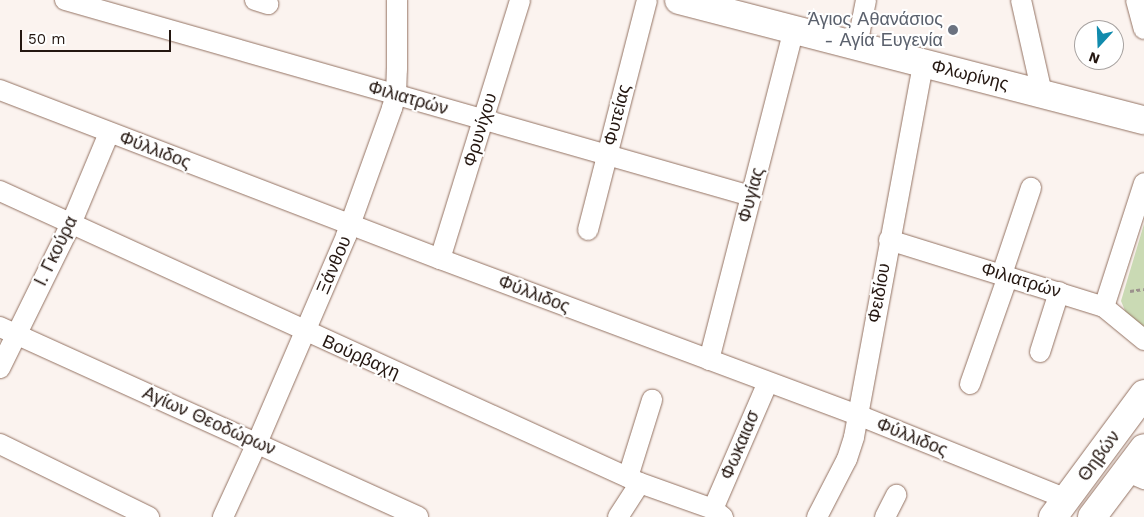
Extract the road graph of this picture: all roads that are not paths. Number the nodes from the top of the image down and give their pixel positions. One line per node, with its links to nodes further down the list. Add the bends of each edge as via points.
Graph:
1 (65, 0): 9 (street, Φιλιατρών)
2 (397, 0): 16 (street, Ξάνθου)
3 (520, 0): 17 (street, Φρυνίχου)
4 (647, 0): 20 (street, Φυτείας)
5 (679, 0): 11 (street, Φλωρίνης)
6 (866, 0): 12 (street)
7 (1021, 0): 15 (street)
8 (1136, 0): 10 (street)
9 (86, 3): 16 (street, Φιλιατρών)
10 (1144, 29)
11 (794, 30): 12 (street, Φλωρίνης); 24 (street, Φυγίας)
12 (857, 46): 13 (street, Φλωρίνης)
13 (923, 63): 15 (street, Φλωρίνης); 28 (street, Φειδίου)
14 (0, 90): 19 (street, Φύλλιδος)
15 (1042, 94): 18 (street, Φλωρίνης)
16 (396, 95): 17 (street, Φιλιατρών); 26 (street, Ξάνθου)
17 (484, 120): 20 (street, Φιλιατρών); 29 (street, Φρυνίχου)
18 (1144, 120)
19 (109, 132): 25 (street, Ι. Γκούρα); 26 (street, Φύλλιδος)
20 (607, 155): 24 (street, Φιλιατρών); 27 (street, Φυτείας)
21 (1144, 183): 32 (street)
22 (1031, 188): 30 (street)
23 (0, 191): 25 (street, Βούρβαχη)
24 (751, 196): 37 (street, Φυγίας)
25 (71, 224): 33 (street, Ι. Γκούρα); 34 (street, Βούρβαχη)
26 (350, 224): 29 (street, Φύλλιδος); 34 (street, Ξάνθου)
27 (588, 230)
28 (889, 240): 30 (street, Φιλιατρών); 43 (street, Φειδίου)
29 (440, 259): 37 (street, Φύλλιδος)
30 (1005, 275): 31 (street, Φιλιατρών); 40 (street)
31 (1059, 292): 32 (street, Φιλιατρών); 36 (street)
32 (1104, 307): 35 (street, Φιλιατρών)
33 (8, 330): 38 (street, Ι. Γκούρα); 44 (street, Αγίων Θεοδώρων)
34 (306, 332): 44 (street, Ξάνθου); 48 (street, Βούρβαχη)
35 (1144, 340)
36 (1040, 352)
37 (709, 360): 39 (street, Φύλλιδος)
38 (0, 368)
39 (768, 382): 43 (street, Φύλλιδος); 51 (street, Φωκαιασ)
40 (970, 384)
41 (1144, 394): 50 (street, Θηβών)
42 (652, 400): 48 (street)
43 (858, 415): 50 (street, Φύλλιδος); 56 (street, Φειδίου, via 846,459)
44 (257, 443): 52 (street, Αγίων Θεοδώρων); 54 (street, Ξάνθου)
45 (0, 444): 53 (street)
46 (1144, 448): 47 (street, Θηβών)
47 (1135, 475): 58 (street, Θηβών)
48 (634, 480): 51 (street, Βούρβαχη); 55 (street)
49 (896, 494): 57 (street)
50 (1060, 508)
51 (718, 513)
52 (406, 515)
53 (149, 517)
54 (223, 517)
55 (618, 517)
56 (817, 517)
57 (885, 517)
58 (1092, 517)

